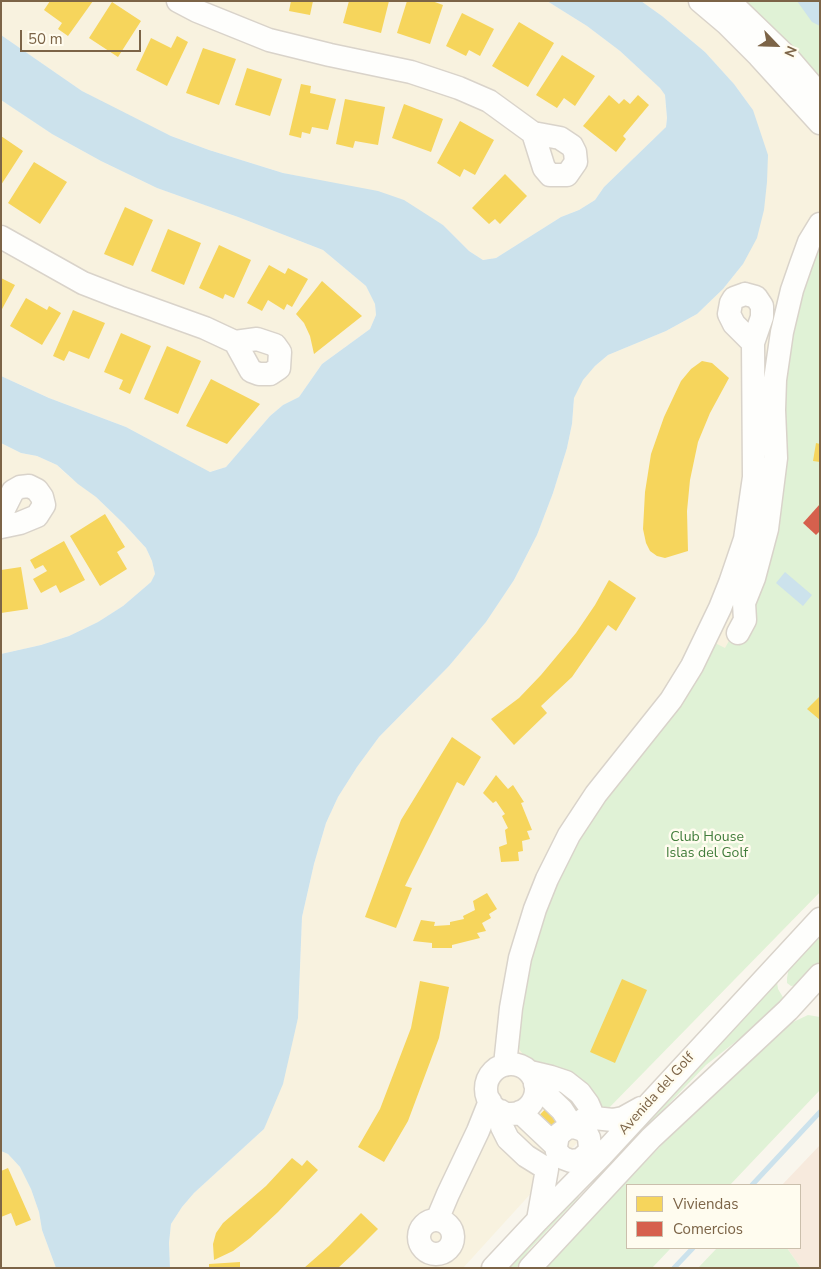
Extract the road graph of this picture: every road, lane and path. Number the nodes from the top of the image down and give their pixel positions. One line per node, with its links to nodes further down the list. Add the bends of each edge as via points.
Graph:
1 (178, 1): 6 (street, via 269,40 411,72 459,88 489,101)
2 (700, 1): 5 (street, via 759,56)
3 (729, 1): 4 (street)
4 (820, 94)
5 (820, 123)
6 (533, 133)
7 (820, 224): 13 (street, via 800,264 782,332 775,380 776,458 766,529 744,603 746,620)
8 (1, 238): 9 (street, via 83,283)
9 (235, 342)
10 (753, 343): 16 (street, via 754,477 744,539 730,583 688,672 671,700 596,794 547,879 520,958)
11 (1, 515): 12 (street, via 12,491 20,487 29,486 42,497 44,505 36,516 20,524)
12 (1, 527)
13 (738, 632)
14 (820, 920): 18 (street, Avenida del Golf)
15 (820, 975): 24 (street, Avenida del Golf)
16 (505, 1065): 17 (street, via 518,1065); 19 (street, via 488,1079 487,1094)
17 (533, 1078): 19 (street, via 534,1098 526,1108); 20 (street, via 562,1110)
18 (648, 1104): 20 (street, via 623,1118); 21 (street, Avenida del Golf)
19 (504, 1108): 22 (street); 23 (street, via 502,1127 508,1139); 26 (street, via 478,1131)
20 (580, 1124): 21 (street); 22 (street, via 562,1130 558,1135)
21 (595, 1150): 22 (street, Avenida del Golf); 24 (street)
22 (566, 1158): 23 (street, via 552,1153); 25 (street); 27 (street, Avenida del Golf)
23 (547, 1169): 27 (street)
24 (618, 1174): 25 (street, Avenida del Golf)
25 (599, 1194): 29 (street, Avenida del Golf)
26 (437, 1220)
27 (538, 1220): 28 (street, Avenida del Golf)
28 (494, 1268)
29 (530, 1268)

